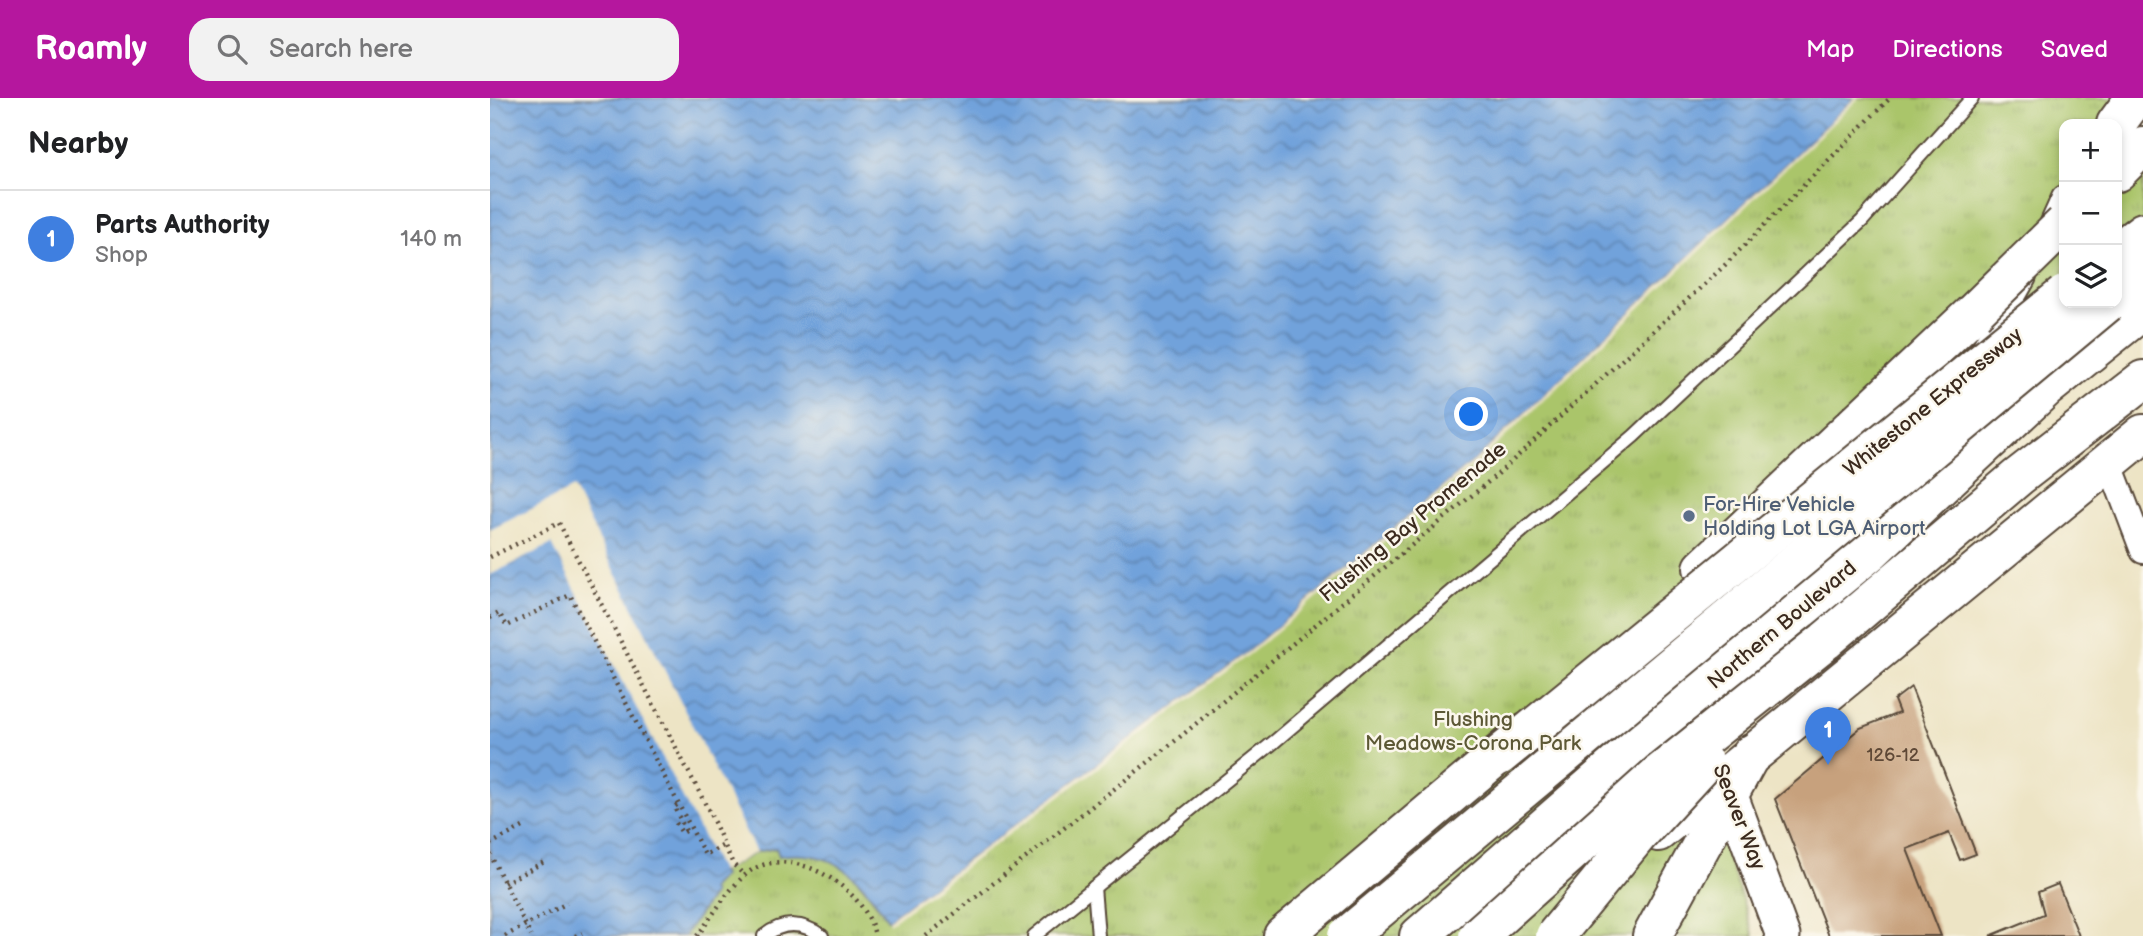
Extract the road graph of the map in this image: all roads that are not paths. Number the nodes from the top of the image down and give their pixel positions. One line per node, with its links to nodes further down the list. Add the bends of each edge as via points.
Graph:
1 (1972, 98): 26 (lane, via 1862,221 1634,436 1283,734)
2 (2111, 98): 4 (street)
3 (2135, 98): 5 (main road)
4 (2100, 119)
5 (2120, 119)
6 (2143, 146): 7 (main road)
7 (2122, 167)
8 (2059, 216): 24 (main road, bridge, via 1778,500)
9 (2059, 218): 21 (street, via 1898,486 1864,533)
10 (2143, 232): 11 (main road)
11 (2122, 248)
12 (2143, 273): 13 (main road)
13 (2122, 291)
14 (2059, 299): 24 (main road, Whitestone Expressway, bridge)
15 (2101, 308): 32 (main road, bridge)
16 (2143, 310): 21 (main road, Northern Boulevard, via 2045,389 1902,525)
17 (2143, 380): 22 (main road, via 2001,491)
18 (2143, 434): 19 (main road)
19 (2109, 462): 20 (street); 25 (main road)
20 (2143, 551)
21 (1781, 625): 23 (main road, Northern Boulevard)
22 (1825, 641): 34 (main road, bridge, via 1660,773); 36 (main road, bridge, via 1679,790)
23 (1683, 706): 25 (main road, Seaver Way, via 1702,722); 33 (main road, Northern Boulevard)
24 (1499, 756): 31 (main road, Whitestone Expressway)
25 (1735, 774): 35 (main road); 37 (main road); 38 (main road, Seaver Way)
26 (1094, 887): 29 (lane); 30 (lane)
27 (764, 936): 28 (lane, via 796,925)
28 (822, 936)
29 (1034, 936)
30 (1098, 936)
31 (1283, 936)
32 (1347, 936)
33 (1419, 936)
34 (1478, 936)
35 (1535, 936)
36 (1555, 936)
37 (1652, 936)
38 (1783, 936)

